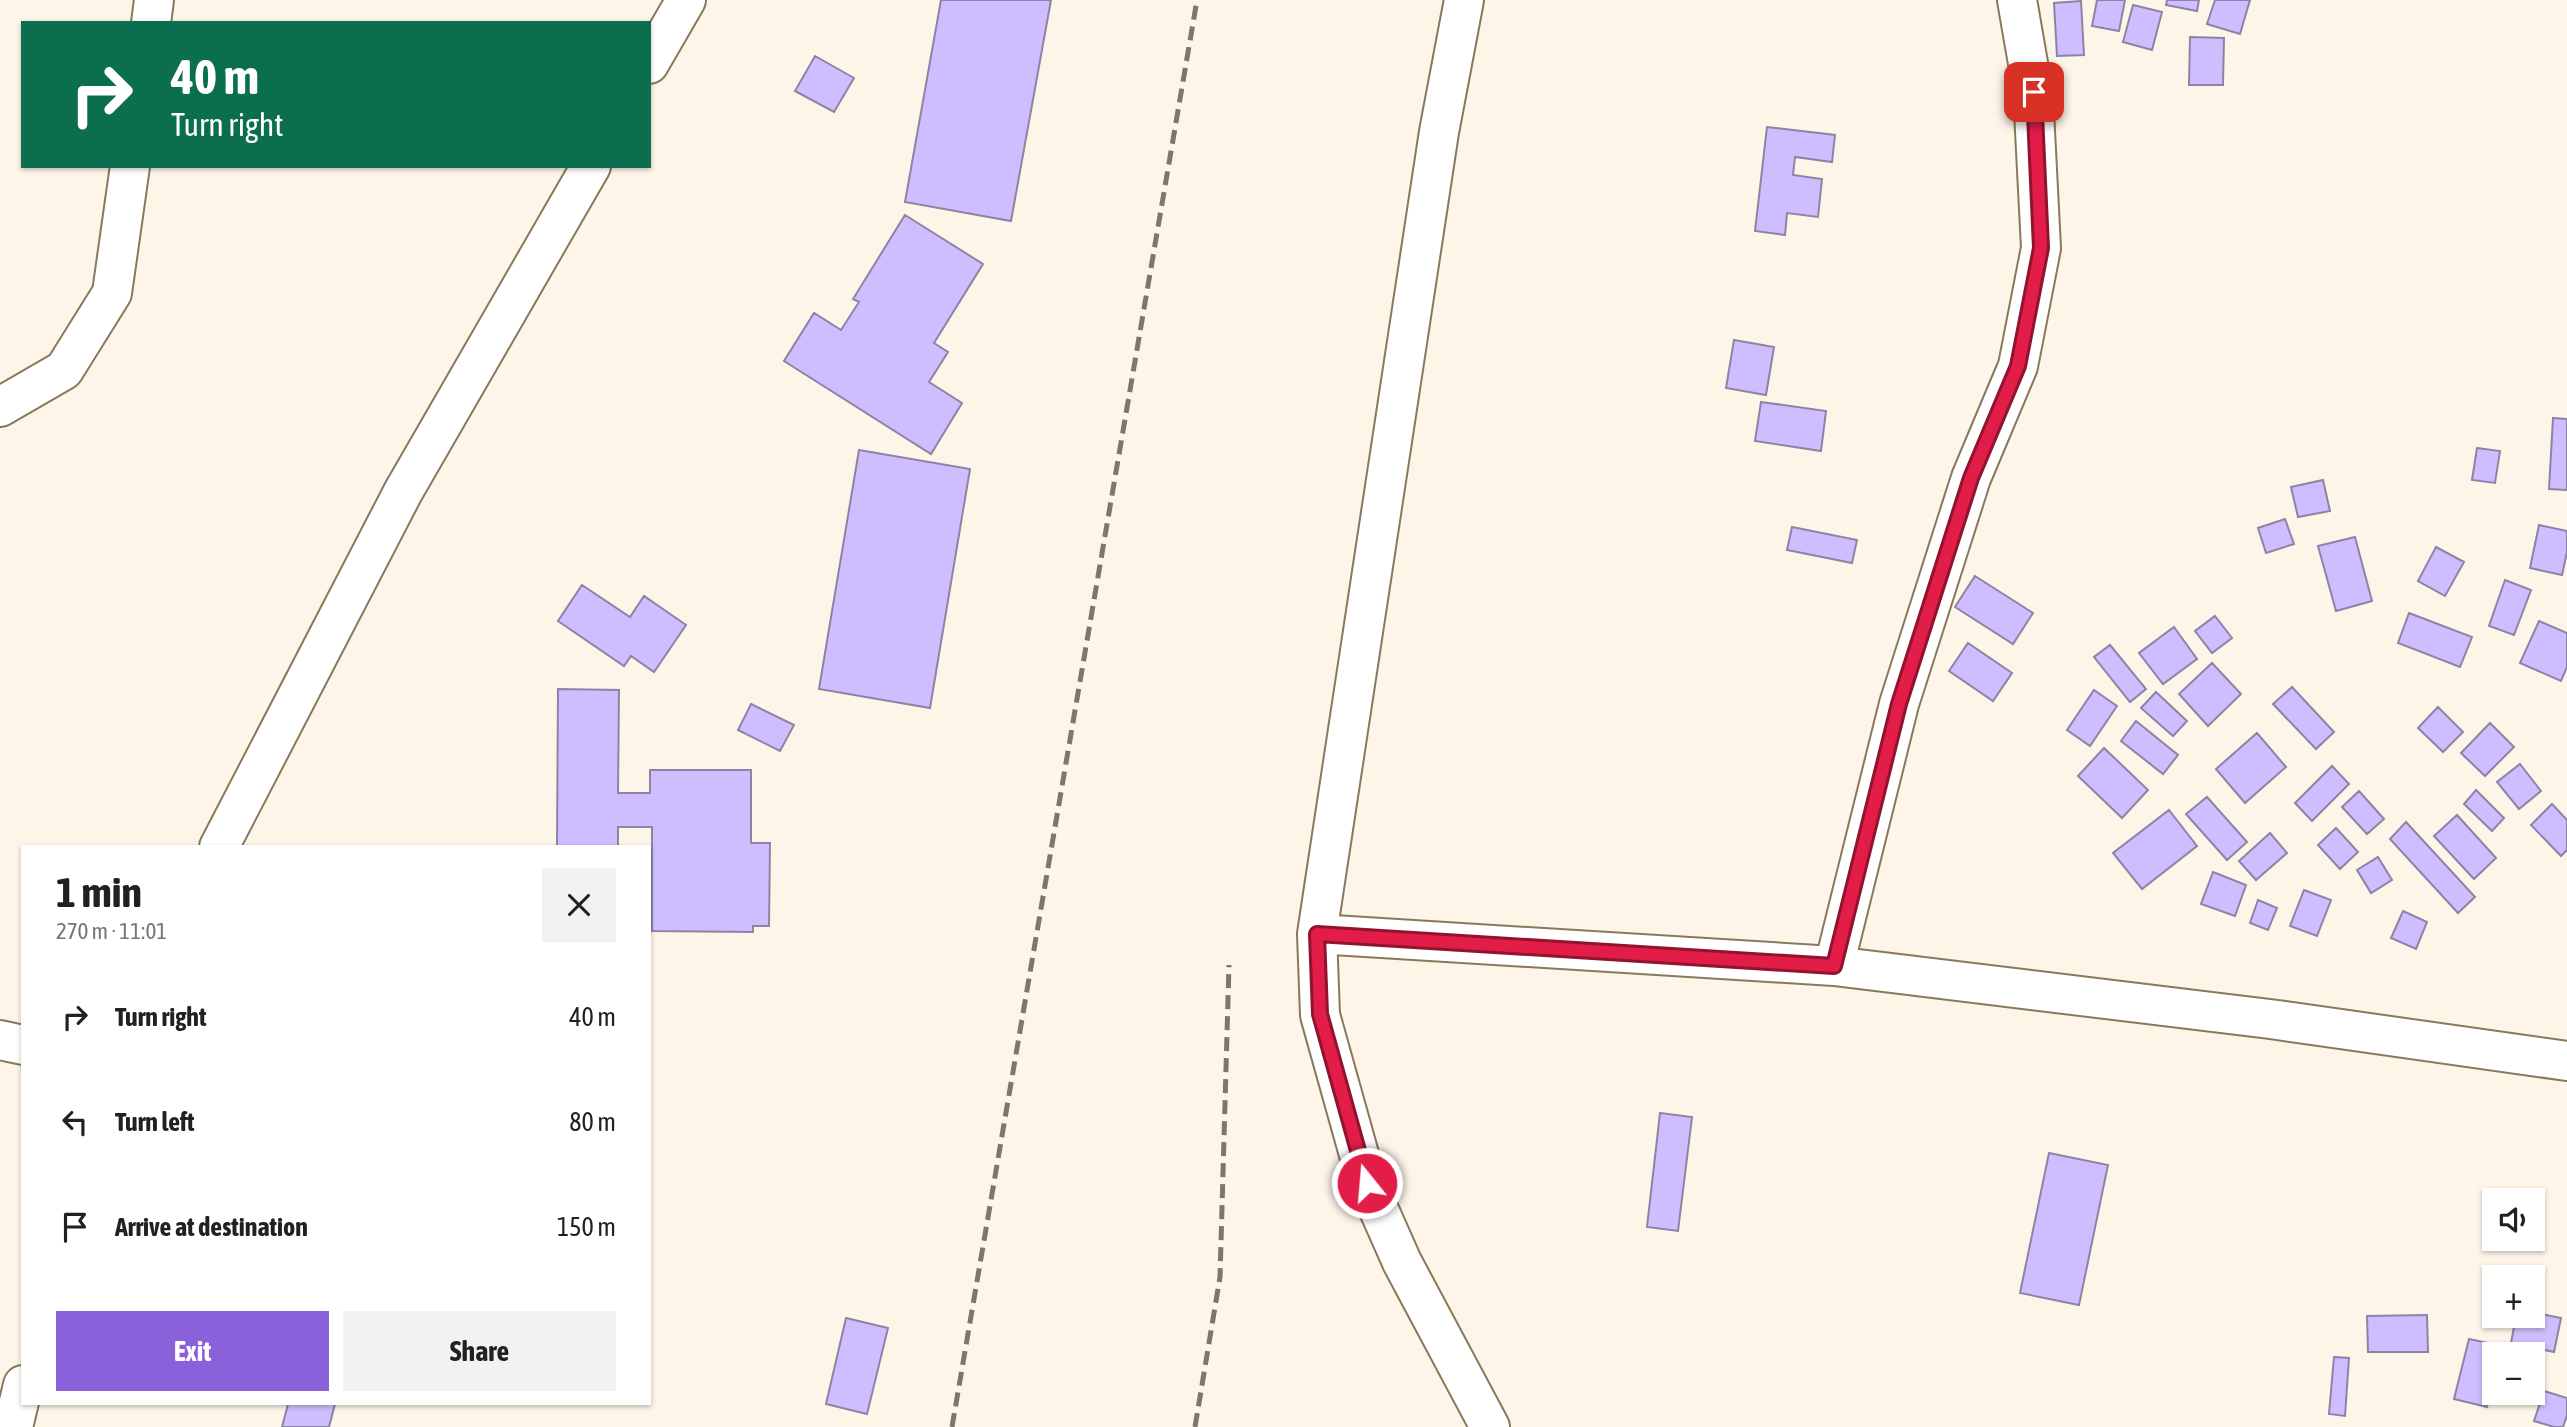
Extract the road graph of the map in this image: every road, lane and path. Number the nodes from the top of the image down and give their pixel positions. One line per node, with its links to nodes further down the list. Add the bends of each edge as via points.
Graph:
1 (154, 0): 5 (main road)
2 (686, 0): 6 (main road)
3 (1464, 0): 11 (main road, via 1439,132)
4 (2017, 0): 12 (main road, via 2034,92 2041,248 2018,366 1971,478 1899,704)
5 (151, 21)
6 (651, 61)
7 (130, 168): 9 (main road, via 112,293 64,370)
8 (590, 168): 10 (main road, via 403,492)
9 (0, 407)
10 (220, 845)
11 (1317, 934): 12 (main road); 18 (main road, via 1320,1014 1367,1183 1402,1262)
12 (1834, 966): 15 (main road)
13 (0, 1040): 14 (main road)
14 (21, 1045)
15 (2567, 1061)
16 (21, 1393): 17 (main road)
17 (13, 1427)
18 (1490, 1427)

